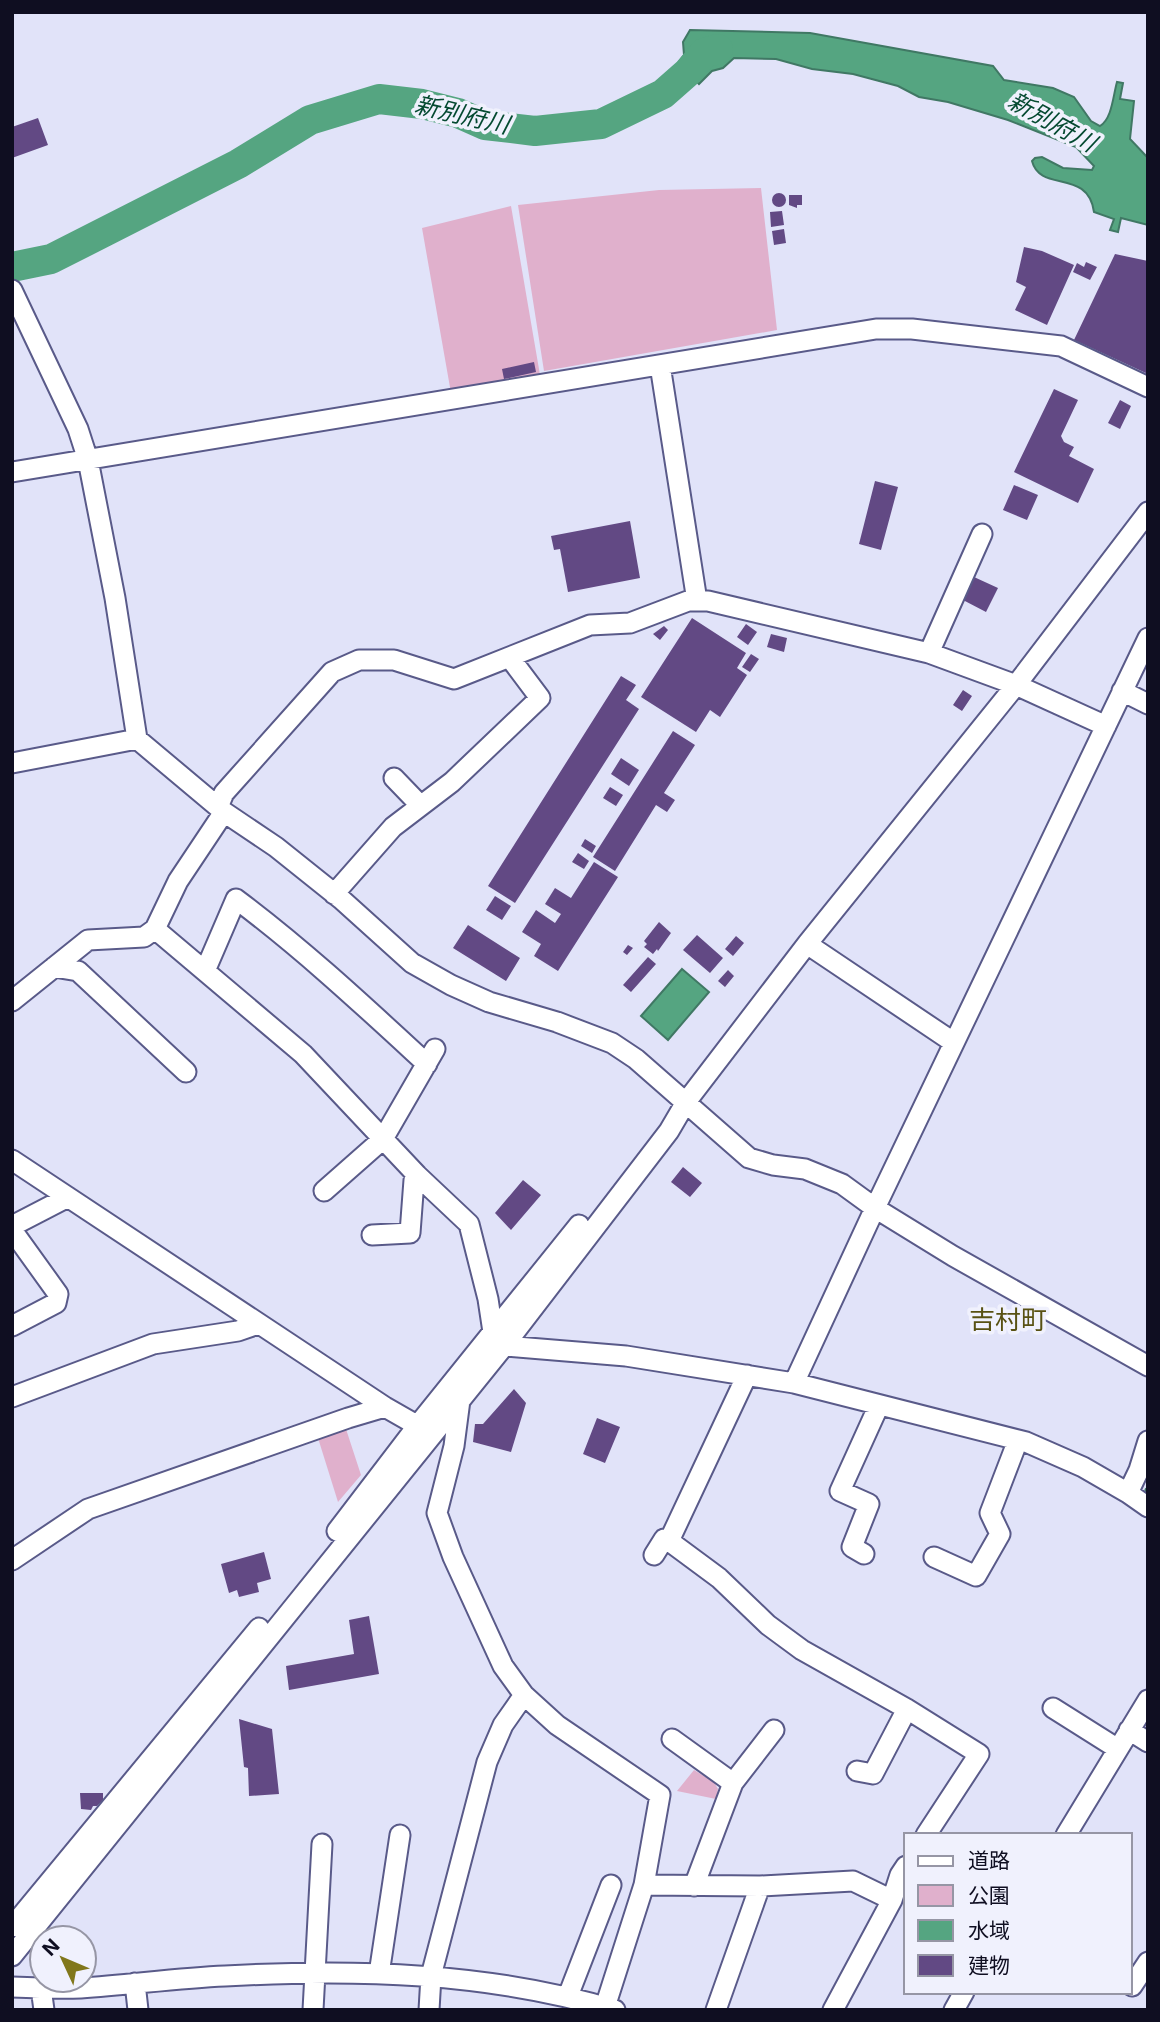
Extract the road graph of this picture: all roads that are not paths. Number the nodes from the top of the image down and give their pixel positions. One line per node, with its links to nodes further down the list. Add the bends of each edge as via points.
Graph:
1 (12, 290): 4 (street, via 78,429)
2 (660, 365): 3 (street, via 876,329 912,329 1061,346); 4 (street); 8 (street)
3 (1148, 387)
4 (88, 460): 5 (street); 16 (street)
5 (12, 472)
6 (1148, 512): 12 (street)
7 (982, 534): 10 (street)
8 (696, 601): 10 (street); 11 (street, via 630,623 590,625)
9 (1148, 638): 13 (street)
10 (929, 653): 12 (street)
11 (510, 658): 19 (street, via 540,698 452,782); 20 (street, via 454,679 394,660 359,660 332,672 224,793)
12 (1016, 685): 15 (street); 23 (street)
13 (1122, 691): 14 (street); 15 (street)
14 (1148, 704)
15 (1105, 726): 27 (street)
16 (137, 739): 17 (street); 20 (street)
17 (12, 763)
18 (394, 778): 19 (street)
19 (420, 806): 21 (street, via 393,827)
20 (221, 810): 21 (street); 22 (street, via 177,881)
21 (334, 894): 29 (street, via 412,963 489,1003 612,1043)
22 (155, 929): 24 (street, via 144,937 88,940); 25 (street)
23 (807, 944): 27 (street); 29 (street)
24 (54, 967): 26 (street); 28 (street, via 78,971)
25 (205, 971): 30 (street, via 303,1054); 30 (street, via 236,899 431,1056)
26 (12, 1001)
27 (953, 1042): 35 (street)
28 (186, 1072)
29 (685, 1102): 35 (street, via 749,1158 826,1176); 40 (street, via 663,1123)
30 (383, 1139): 32 (street); 33 (street)
31 (12, 1160): 34 (street)
32 (417, 1175): 37 (street, via 410,1233); 40 (street, via 469,1224)
33 (324, 1191)
34 (68, 1197): 36 (street); 38 (street)
35 (874, 1208): 41 (street); 43 (street)
36 (12, 1228): 39 (street, via 58,1294 56,1303)
37 (372, 1235)
38 (258, 1324): 44 (street, via 153,1344); 47 (street)
39 (12, 1326)
40 (498, 1339): 42 (street); 45 (street); 48 (street)
41 (1148, 1366)
42 (747, 1374): 43 (street); 53 (street)
43 (794, 1383): 46 (street)
44 (12, 1397)
45 (460, 1399): 48 (street); 58 (street, via 437,1513 503,1666)
46 (879, 1405): 49 (street); 54 (street, via 840,1491 869,1504 852,1547)
47 (384, 1407): 48 (street); 57 (street, via 88,1509)
48 (425, 1430): 79 (street); 80 (street)
49 (1018, 1440): 51 (street, via 1083,1467); 56 (street, via 990,1513 1000,1534 976,1576)
50 (1148, 1441): 51 (street)
51 (1128, 1493): 52 (street)
52 (1148, 1507)
53 (669, 1541): 55 (street, via 664,1539); 61 (street, via 802,1650)
54 (864, 1554)
55 (654, 1555)
56 (934, 1557)
57 (12, 1560)
58 (524, 1695): 75 (street, via 557,1725 660,1795); 84 (street, via 503,1725 487,1762)
59 (1148, 1700): 63 (street)
60 (1053, 1708): 66 (street)
61 (907, 1709): 67 (street, via 873,1774); 69 (street, via 979,1754)
62 (774, 1730): 68 (street)
63 (1129, 1730): 65 (street); 66 (street)
64 (671, 1739): 68 (street)
65 (1148, 1742)
66 (1118, 1749): 70 (street)
67 (857, 1771)
68 (733, 1783): 76 (street)
69 (927, 1833)
70 (1067, 1833)
71 (400, 1835): 83 (street)
72 (322, 1844): 82 (street)
73 (904, 1874): 78 (street)
74 (611, 1885): 89 (street)
75 (644, 1885): 76 (street); 90 (street)
76 (694, 1886): 77 (street)
77 (760, 1886): 78 (street, via 853,1881); 94 (street)
78 (891, 1900): 95 (street)
79 (12, 1927)
80 (12, 1956)
81 (1148, 1962): 87 (street)
82 (315, 1974): 83 (street); 85 (street); 92 (street)
83 (379, 1974): 84 (street)
84 (431, 1976): 89 (street); 93 (street)
85 (135, 1983): 86 (street); 91 (street)
86 (98, 1986)
87 (1137, 1988)
88 (963, 1994): 96 (street)
89 (568, 1996): 90 (street)
90 (610, 2008)
91 (138, 2010)
92 (313, 2010)
93 (429, 2010)
94 (716, 2010)
95 (833, 2010)
96 (954, 2010)

